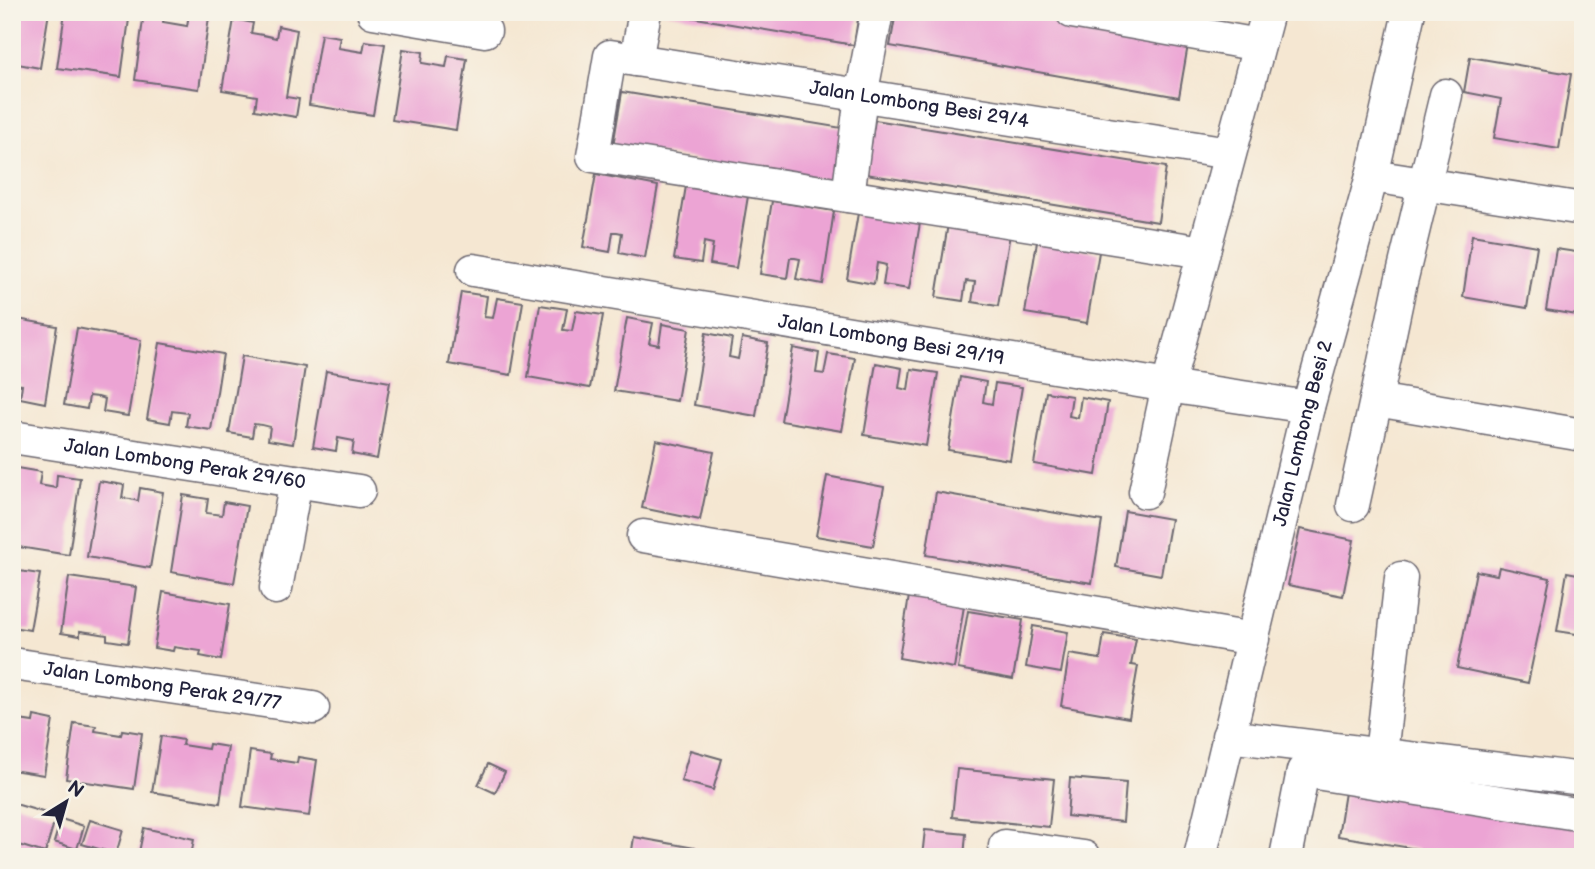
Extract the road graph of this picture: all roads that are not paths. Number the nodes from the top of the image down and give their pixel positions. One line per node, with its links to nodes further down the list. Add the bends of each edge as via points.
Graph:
1 (373, 12): 7 (street)
2 (645, 12): 9 (street)
3 (877, 12): 11 (street)
4 (1072, 12): 8 (street)
5 (1268, 12): 8 (street)
6 (1409, 12): 13 (street, Jalan Lombong Besi 2)
7 (485, 31)
8 (1259, 45): 12 (street)
9 (623, 58): 11 (street, Jalan Lombong Besi 29/4); 15 (street, via 593,156)
10 (1446, 95): 14 (street)
11 (861, 96): 12 (street, Jalan Lombong Besi 29/4); 15 (street)
12 (1229, 153): 17 (street)
13 (1372, 176): 14 (street); 21 (street, Jalan Lombong Besi 2)
14 (1424, 182): 16 (street); 20 (street)
15 (848, 197): 17 (street)
16 (1583, 209)
17 (1203, 252): 19 (street)
18 (473, 270): 19 (street, Jalan Lombong Besi 29/19)
19 (1168, 386): 21 (street, Jalan Lombong Besi 29/19); 26 (street)
20 (1376, 400): 22 (street); 27 (street)
21 (1308, 407): 31 (street, Jalan Lombong Besi 2)
22 (1583, 435)
23 (12, 437): 24 (street, Jalan Lombong Perak 29/60)
24 (296, 481): 25 (street, Jalan Lombong Perak 29/60); 30 (street)
25 (359, 491)
26 (1145, 492)
27 (1353, 505)
28 (643, 536): 31 (street)
29 (1401, 578): 35 (street)
30 (275, 588)
31 (1253, 639): 34 (street, Jalan Lombong Besi 2)
32 (12, 664): 33 (street, Jalan Lombong Perak 29/77)
33 (313, 708)
34 (1228, 736): 35 (street); 40 (street, Jalan Lombong Besi 2)
35 (1381, 754): 36 (street)
36 (1583, 779)
37 (1583, 815): 41 (street, via 1303,771)
38 (1004, 846): 39 (street)
39 (1084, 857)
40 (1200, 857)
41 (1286, 857)

